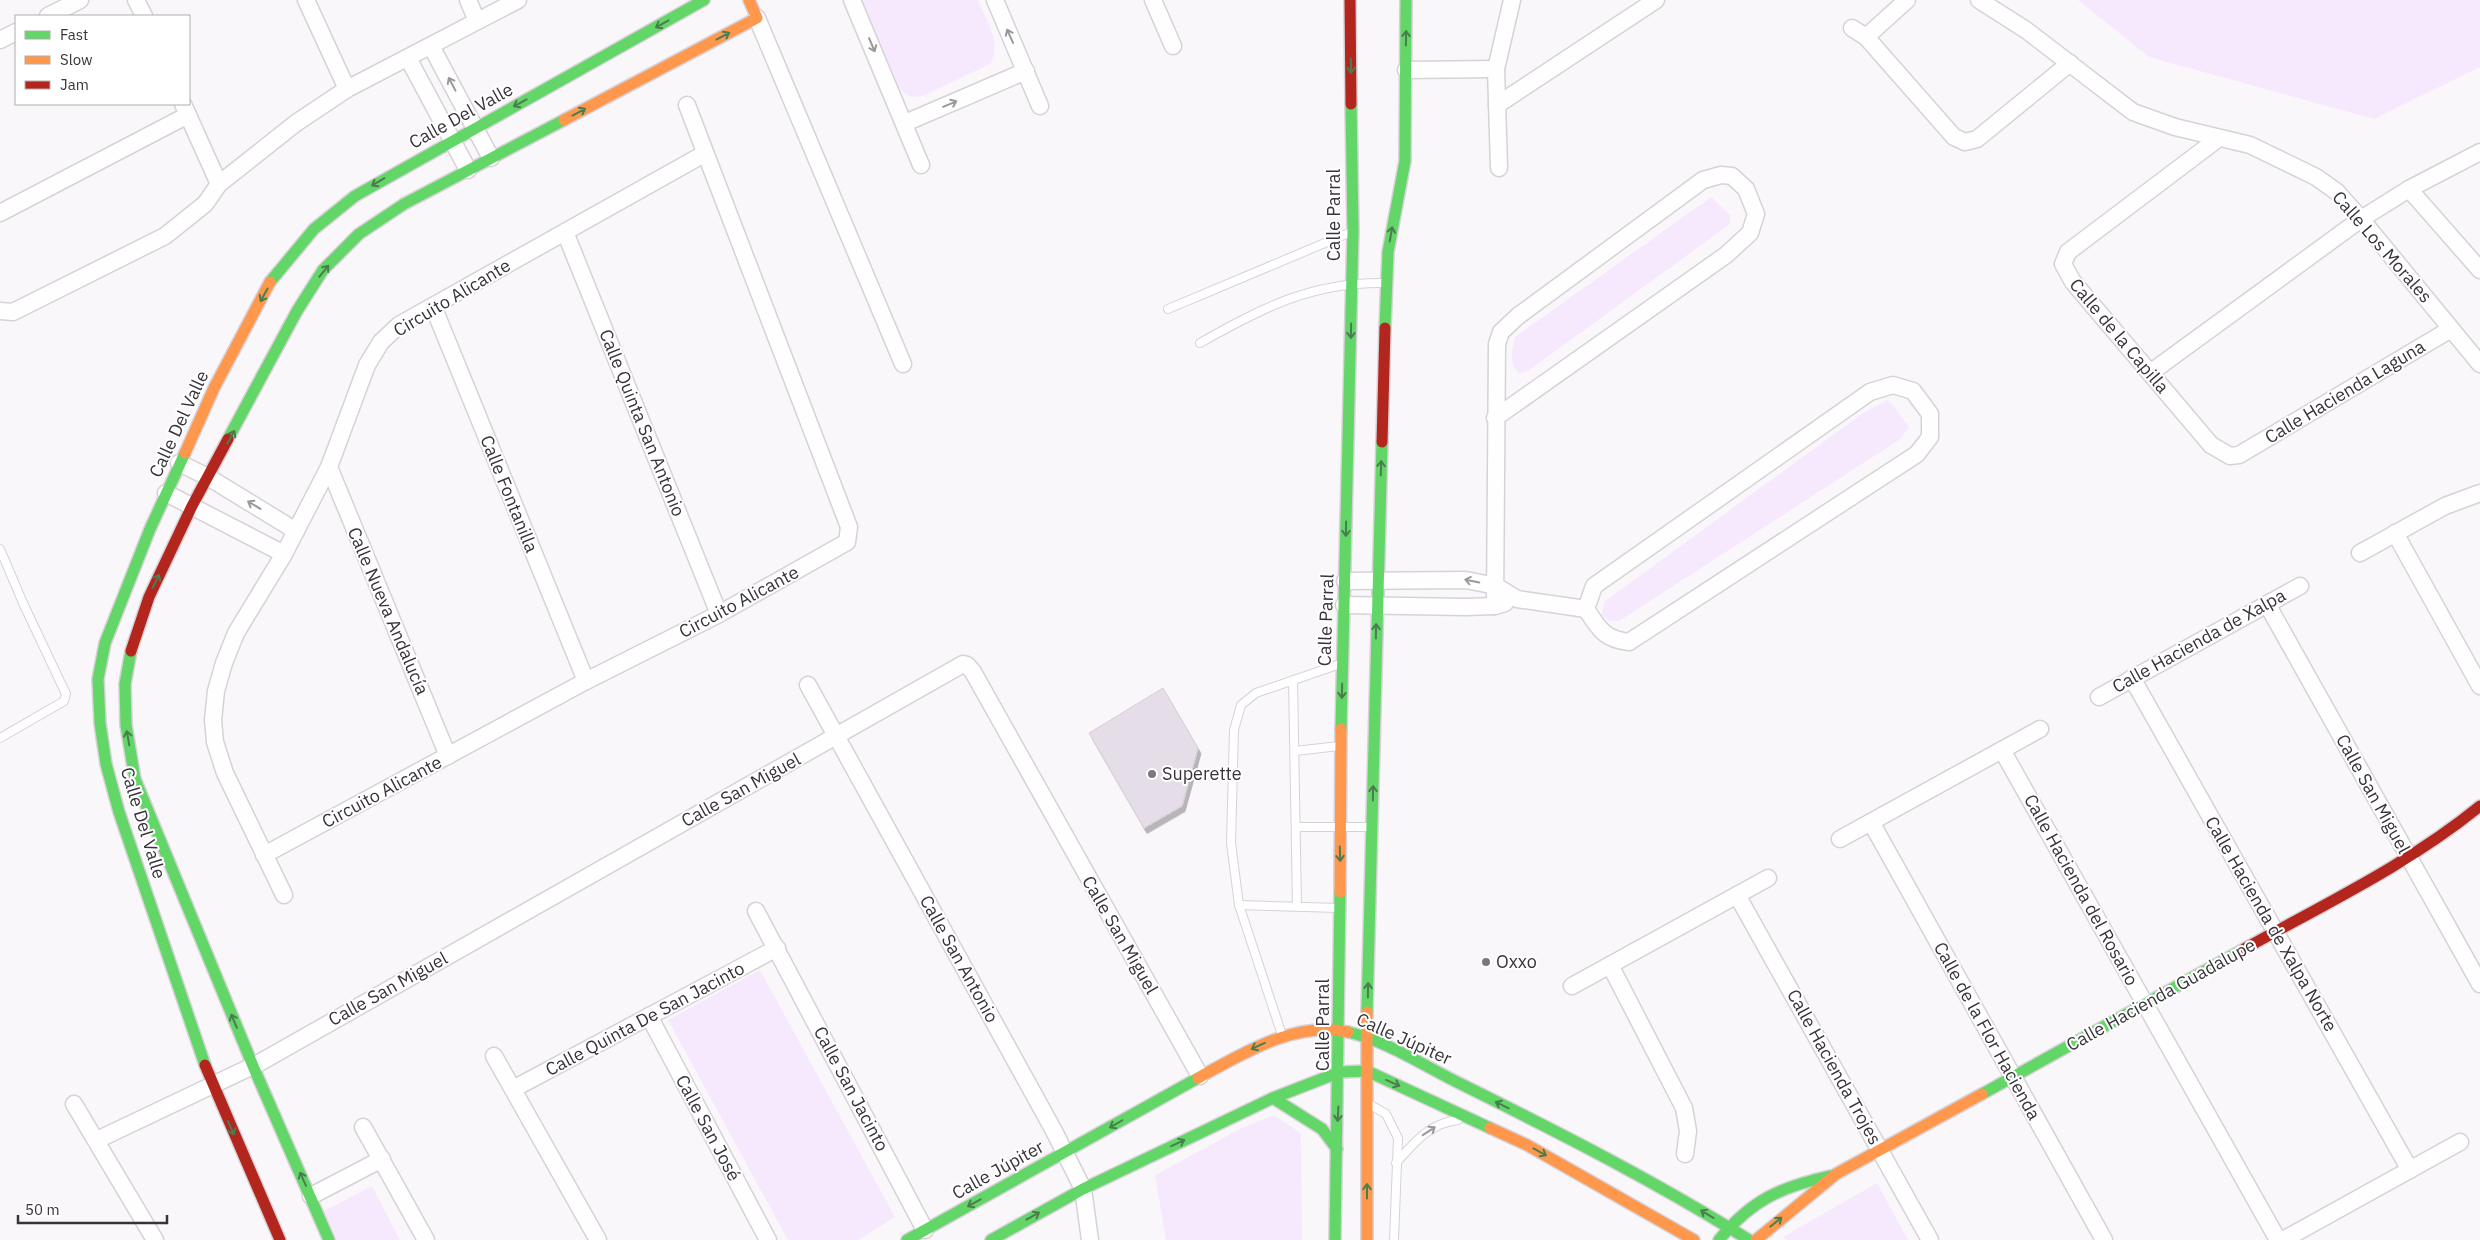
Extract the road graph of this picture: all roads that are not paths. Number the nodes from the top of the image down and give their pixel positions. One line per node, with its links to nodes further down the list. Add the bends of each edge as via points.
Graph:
1 (80, 0): 17 (street)
2 (136, 0): 18 (street)
3 (306, 0): 32 (street)
4 (468, 0): 20 (street)
5 (518, 0): 20 (street)
6 (704, 0): 38 (street, Calle Del Valle, one-way to 38)
7 (749, 0): 19 (street)
8 (852, 0): 37 (street, one-way to 37)
9 (994, 0): 31 (street, one-way to 9)
10 (1155, 0): 26 (street)
11 (1350, 0): 51 (street, Calle Parral, one-way to 51)
12 (1406, 0): 30 (street, one-way to 12)
13 (1512, 0): 29 (street)
14 (1656, 0): 35 (street)
15 (1907, 0): 23 (street)
16 (1979, 0): 28 (street, Calle Los Morales)
17 (50, 15)
18 (144, 15)
19 (757, 18): 43 (street, Calle Del Valle, one-way to 19); 61 (street)
20 (477, 21): 25 (street)
21 (1852, 28): 23 (street)
22 (15, 32): 24 (street)
23 (1866, 37): 28 (street, via 1954,136 1965,142 1977,138)
24 (0, 40)
25 (431, 46): 27 (street); 38 (street, one-way to 25)
26 (1173, 46)
27 (408, 58): 32 (street); 40 (street)
28 (2070, 63): 39 (street, Calle Los Morales, via 2133,112)
29 (1496, 69): 30 (street); 35 (street)
30 (1406, 70): 55 (street, one-way to 30, via 1388,252 1405,161)
31 (1026, 71): 34 (street); 37 (street, one-way to 31)
32 (347, 89): 47 (street, via 296,122)
33 (687, 106): 42 (street, Circuito Alicante)
34 (1040, 106)
35 (1497, 106): 45 (street)
36 (186, 109): 47 (street); 49 (street)
37 (905, 123): 44 (street)
38 (476, 128): 40 (street, Calle Del Valle); 43 (street)
39 (2219, 138): 50 (street, Calle Los Morales, via 2250,145 2316,177 2337,192); 63 (street, Calle de la Capilla, via 2065,257 2065,271 2073,282)
40 (452, 141): 46 (street); 66 (street, Calle Del Valle, one-way to 66, via 355,196 314,229 274,276 214,388)
41 (2480, 152): 48 (street)
42 (704, 154): 52 (street, Circuito Alicante); 87 (street, Circuito Alicante, via 849,528 847,542 840,548)
43 (491, 158): 46 (street, Calle Del Valle)
44 (921, 166)
45 (1498, 168)
46 (468, 170): 68 (street, Calle Del Valle, one-way to 46, via 297,311 323,270 359,234 404,204)
47 (219, 184): 58 (street, via 205,204 165,236 13,312)
48 (2409, 189): 50 (street); 53 (street)
49 (0, 213)
50 (2361, 220): 59 (street, Calle Los Morales); 63 (street)
51 (1353, 231): 54 (street, Calle Parral); 57 (lane)
52 (566, 232): 56 (street, Circuito Alicante); 87 (street, Calle Quinta San Antonio)
53 (2480, 270)
54 (1352, 282): 55 (lane); 60 (lane, via 1279,301); 77 (street, Calle Parral, one-way to 77)
55 (1386, 283): 78 (street, one-way to 55)
56 (433, 306): 67 (street, Circuito Alicante, via 399,325 381,342 367,365); 91 (street, Calle Fontanilla)
57 (1168, 309)
58 (0, 310)
59 (2451, 329): 62 (street, Calle Los Morales); 65 (street, Calle Hacienda Laguna)
60 (1200, 343)
61 (903, 364)
62 (2480, 364)
63 (2150, 373): 65 (street, Calle de la Capilla, via 2211,445 2230,456)
64 (1495, 418): 64 (street, via 1497,344 1509,322 1703,180 1721,174 1732,176 1746,189 1756,214 1750,233 1726,254); 79 (street)
65 (2239, 455)
66 (179, 463): 68 (street); 69 (street, Calle Del Valle)
67 (328, 467): 72 (street, Circuito Alicante); 101 (street, Calle Nueva Andalucía)
68 (208, 477): 71 (street, Calle Del Valle); 72 (street, one-way to 68)
69 (166, 493): 71 (street); 133 (street, Calle Del Valle, via 105,643 98,679 100,723 106,764 132,853)
70 (2480, 493): 73 (street, via 2445,506)
71 (192, 506): 76 (street); 128 (street, Calle Del Valle, one-way to 71, via 135,779 126,725 125,684 131,649 148,597)
72 (296, 531): 76 (street, Circuito Alicante)
73 (2395, 533): 75 (street); 93 (street)
74 (0, 549): 97 (lane, via 66,694 64,701)
75 (2360, 553)
76 (284, 554): 108 (street, Circuito Alicante, via 233,640 216,691 212,720 225,773)
77 (1345, 580): 78 (street); 83 (street, Calle Parral)
78 (1378, 581): 79 (street, one-way to 78, via 1466,580); 84 (street)
79 (1496, 586): 81 (street); 85 (street)
80 (2300, 586): 82 (street, Calle Hacienda de Xalpa)
81 (1517, 599): 85 (street); 86 (street)
82 (2267, 604): 89 (street, Calle Hacienda de Xalpa); 109 (street, Calle San Miguel)
83 (1344, 605): 84 (street); 88 (street, Calle Parral)
84 (1377, 605): 85 (street); 106 (street, one-way to 84)
85 (1495, 606)
86 (1586, 609): 86 (street, via 1594,586 1870,392 1893,385 1914,391 1930,414 1930,437 1917,454 1629,642 1602,633)
87 (719, 614): 91 (street, Circuito Alicante)
88 (1342, 664): 90 (lane); 98 (street, Calle Parral, one-way to 98)
89 (2132, 678): 94 (street, Calle Hacienda de Xalpa); 117 (street, Calle Hacienda de Xalpa Norte)
90 (1293, 680): 100 (lane); 113 (lane, via 1256,692 1241,705 1234,730 1231,843)
91 (586, 681): 101 (street, Circuito Alicante)
92 (808, 684): 96 (street, Calle San Antonio)
93 (2480, 686)
94 (2099, 697)
95 (2040, 729): 99 (street)
96 (836, 737): 128 (street, Calle San Miguel); 131 (street, Calle San Miguel, via 963,664 970,667); 144 (street, Calle San Antonio)
97 (0, 738)
98 (1341, 745): 100 (lane); 105 (street, Calle Parral)
99 (2002, 750): 103 (street); 122 (street, Calle Hacienda del Rosario)
100 (1295, 751): 104 (lane)
101 (448, 756): 108 (street, Circuito Alicante)
102 (2480, 806): 109 (street, Calle Hacienda Guadalupe)
103 (1871, 822): 107 (street); 132 (street, Calle de la Flor Hacienda)
104 (1296, 827): 105 (lane); 114 (lane)
105 (1339, 827): 106 (lane); 115 (street, Calle Parral, one-way to 115)
106 (1372, 827): 126 (street, one-way to 106)
107 (1840, 839)
108 (264, 855): 111 (street, Circuito Alicante)
109 (2409, 858): 117 (street, Calle Hacienda Guadalupe); 120 (street, Calle San Miguel)
110 (1768, 878): 112 (street)
111 (284, 895)
112 (1738, 895): 119 (street); 143 (street, Calle Hacienda Trojes)
113 (1239, 905): 114 (lane); 125 (lane)
114 (1297, 905): 115 (lane)
115 (1341, 908): 124 (street, Calle Parral)
116 (756, 911): 118 (street, Calle San Jacinto)
117 (2275, 932): 122 (street, Calle Hacienda Guadalupe); 148 (street, Calle Hacienda de Xalpa Norte)
118 (777, 948): 123 (street, Calle Quinta De San Jacinto); 153 (street, Calle San Jacinto)
119 (1610, 965): 121 (street); 145 (street, via 1684,1108 1688,1131)
120 (2480, 984)
121 (1572, 986)
122 (2145, 1003): 132 (street, Calle Hacienda Guadalupe); 172 (street, Calle Hacienda del Rosario)
123 (649, 1016): 134 (street, Calle Quinta De San Jacinto); 159 (street, Calle San José)
124 (1339, 1030): 125 (street, Calle Júpiter, via 1300,1032); 126 (street, Calle Júpiter); 130 (street, Calle Parral)
125 (1283, 1037): 131 (street, Calle Júpiter, one-way to 131, via 1243,1053)
126 (1366, 1039): 129 (street); 152 (street, Calle Júpiter, one-way to 126, via 1590,1148)
127 (494, 1056): 134 (street)
128 (253, 1066): 133 (street, Calle San Miguel); 151 (street, Calle Del Valle, one-way to 128)
129 (1367, 1071): 130 (street); 136 (street); 138 (street, one-way to 138)
130 (1340, 1072): 135 (street); 142 (street, Calle Parral, one-way to 142)
131 (1200, 1076): 144 (street, Calle Júpiter, one-way to 144)
132 (2013, 1076): 143 (street, Calle Hacienda Guadalupe); 171 (street, Calle de la Flor Hacienda)
133 (211, 1084): 140 (street, Calle San Miguel); 155 (street, Calle Del Valle, one-way to 155)
134 (513, 1089): 158 (street)
135 (1273, 1098): 142 (street, via 1322,1129); 150 (street, one-way to 135)
136 (1368, 1103): 147 (lane, via 1386,1114 1395,1129 1398,1138); 164 (street, one-way to 136)
137 (74, 1104): 140 (street)
138 (1473, 1118): 147 (lane, one-way to 138, via 1416,1139 1427,1132 1444,1122); 166 (street, one-way to 166)
139 (363, 1128): 146 (street)
140 (97, 1140): 154 (street)
141 (2460, 1142): 148 (street)
142 (1337, 1149): 163 (street, Calle Parral)
143 (1880, 1150): 149 (street, Calle Hacienda Guadalupe); 170 (street, Calle Hacienda Trojes)
144 (1065, 1153): 150 (street, Calle San Antonio); 153 (street, Calle Júpiter, one-way to 153)
145 (1685, 1154)
146 (382, 1158): 151 (street); 157 (street)
147 (1396, 1164): 165 (lane)
148 (2410, 1170): 173 (street)
149 (1836, 1174): 152 (street, Calle Hacienda Guadalupe, via 1786,1186 1746,1210); 169 (street, Calle Hacienda Guadalupe, one-way to 149)
150 (1083, 1188): 161 (street, one-way to 150); 162 (street, Calle San Antonio)
151 (311, 1196): 156 (street, Calle Del Valle)
152 (1729, 1227): 167 (street, Calle Hacienda Guadalupe); 168 (street, Calle Júpiter)
153 (925, 1230): 160 (street, Calle Júpiter)
154 (155, 1240)
155 (280, 1240)
156 (329, 1240)
157 (426, 1240)
158 (598, 1240)
159 (768, 1240)
160 (907, 1240)
161 (990, 1240)
162 (1090, 1240)
163 (1335, 1240)
164 (1367, 1240)
165 (1394, 1240)
166 (1694, 1240)
167 (1719, 1240)
168 (1749, 1240)
169 (1756, 1240)
170 (1930, 1240)
171 (2104, 1240)
172 (2278, 1240)
173 (2283, 1240)

